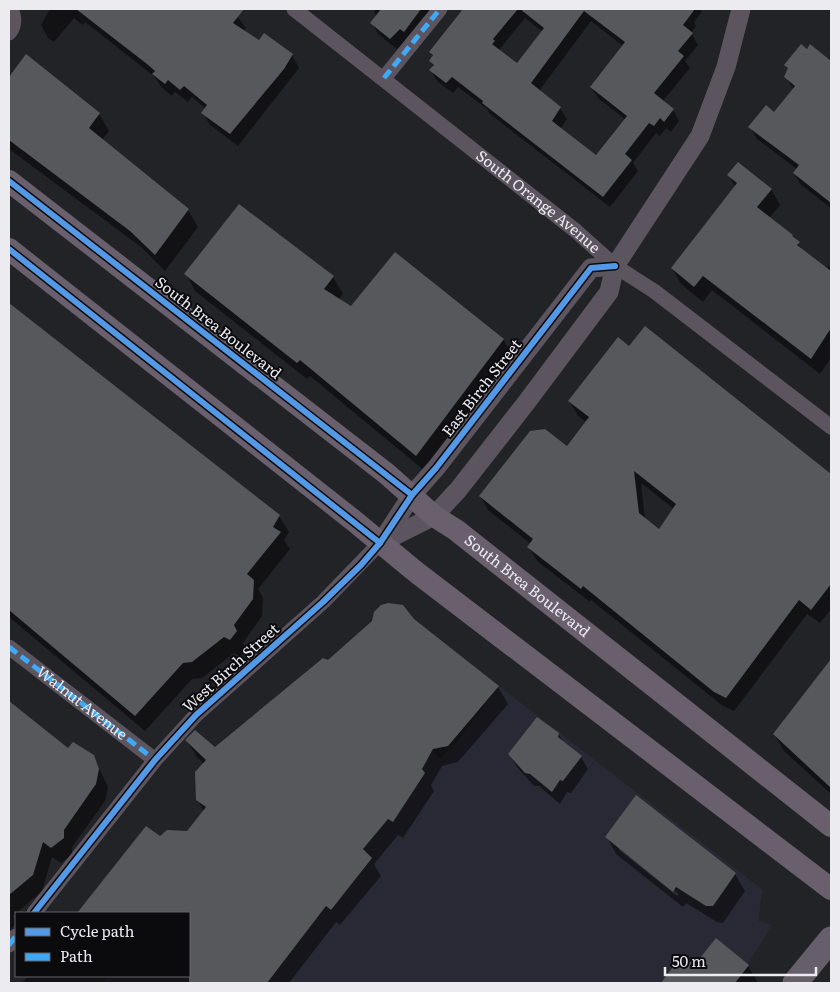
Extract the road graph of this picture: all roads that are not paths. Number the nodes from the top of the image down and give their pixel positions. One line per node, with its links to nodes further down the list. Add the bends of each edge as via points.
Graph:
1 (12, 9): 5 (street, via 14,27)
2 (294, 9): 6 (street, South Orange Avenue)
3 (440, 9): 6 (street)
4 (741, 9): 9 (street, via 726,67 700,136)
5 (9, 33)
6 (384, 78): 9 (street, South Orange Avenue, via 576,231)
7 (9, 181): 11 (main road, South Brea Boulevard)
8 (9, 249): 13 (main road)
9 (615, 266): 10 (street, South Orange Avenue, via 654,291); 11 (street, East Birch Street, via 591,268); 12 (street, via 609,292 526,403)
10 (831, 427)
11 (412, 495): 12 (main road, South Brea Boulevard); 13 (street, East Birch Street)
12 (434, 516): 13 (street); 16 (main road, South Brea Boulevard, via 456,530)
13 (380, 543): 15 (street, West Birch Street, via 323,602 196,714); 17 (main road)
14 (9, 647): 15 (street, Walnut Avenue)
15 (155, 760): 18 (street, West Birch Street)
16 (831, 826)
17 (831, 889)
18 (35, 912)
19 (831, 939): 20 (main road)
20 (795, 983)

